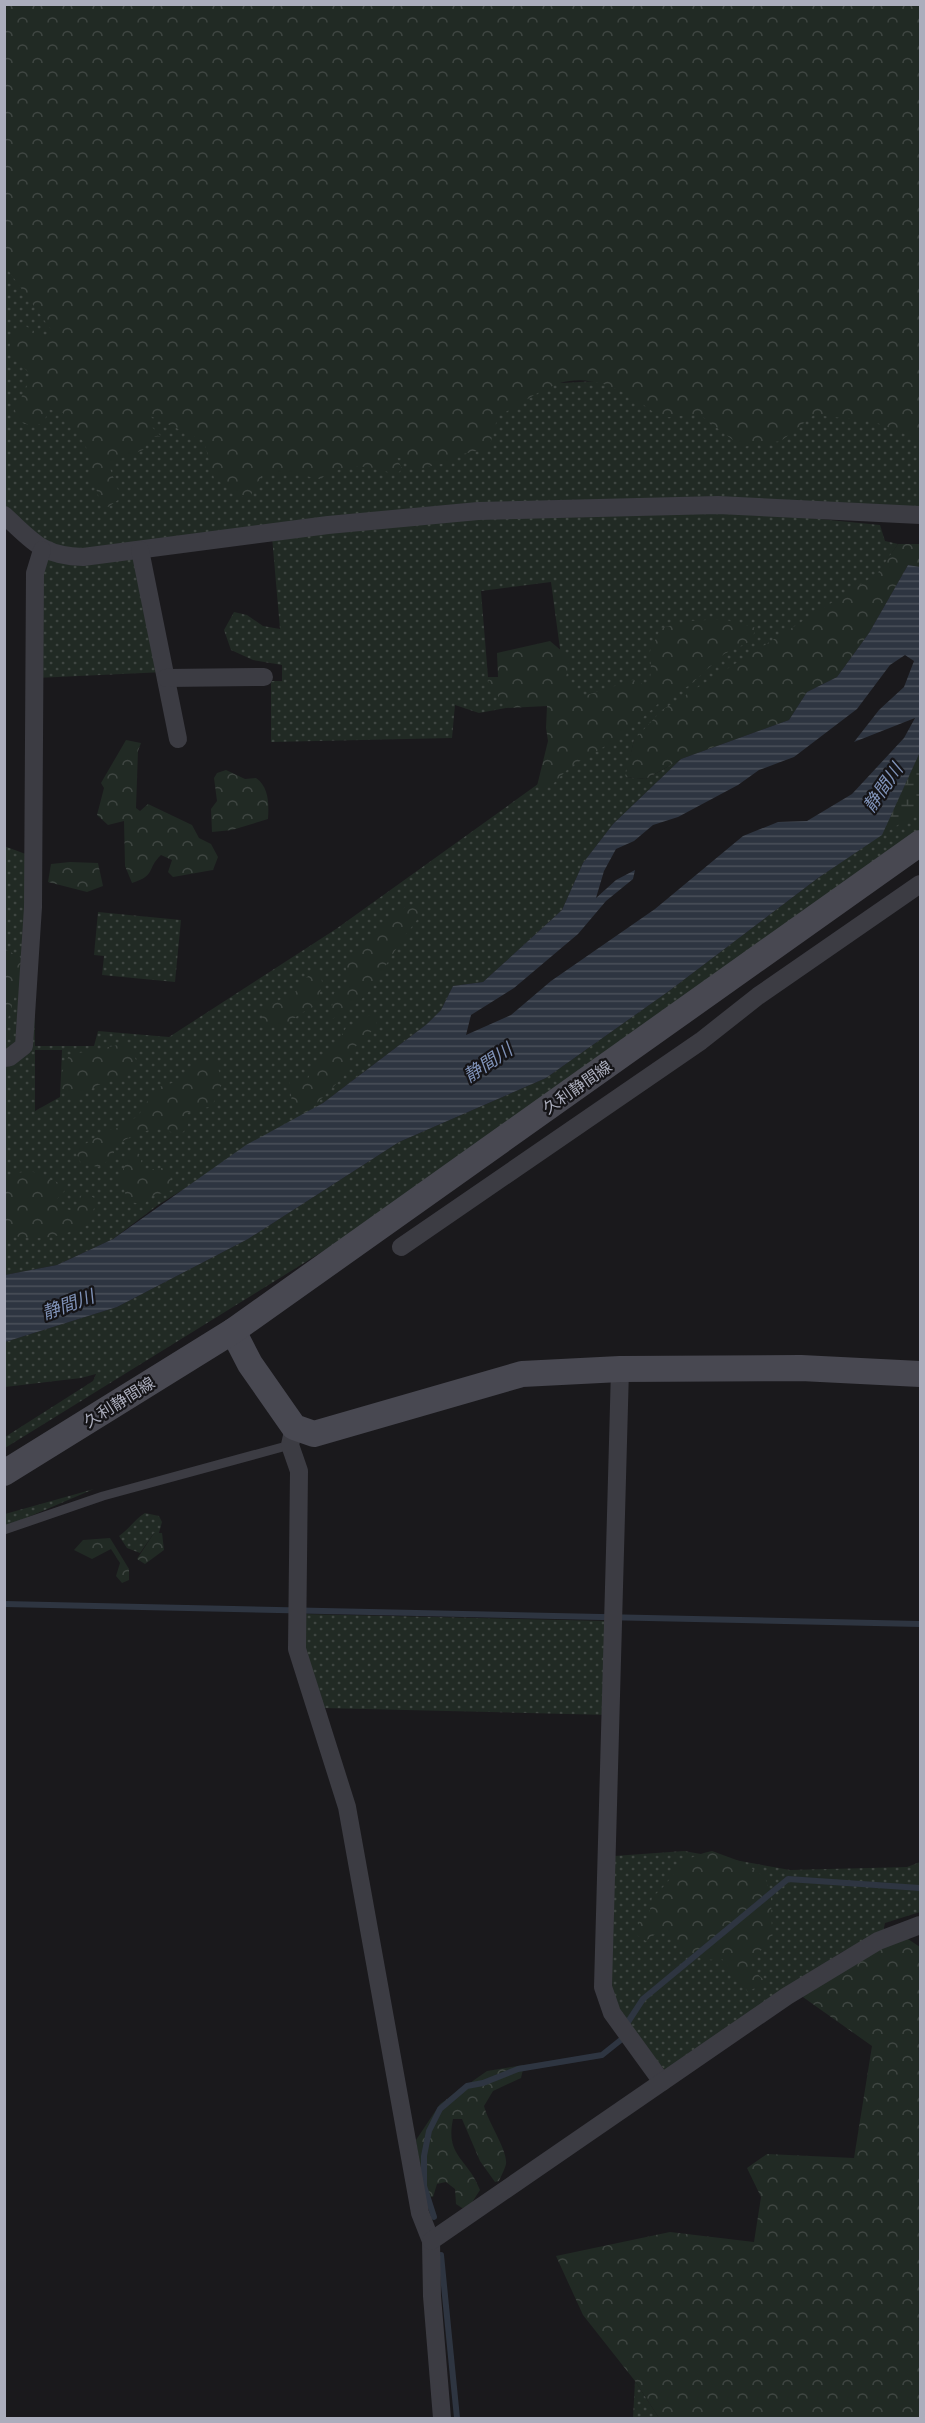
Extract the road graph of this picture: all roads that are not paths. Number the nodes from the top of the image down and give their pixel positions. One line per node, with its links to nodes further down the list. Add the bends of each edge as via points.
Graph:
1 (4, 515): 3 (street)
2 (921, 515): 4 (street, via 718,505 478,511 328,525)
3 (42, 550): 4 (street, via 60,557 83,557); 10 (street, via 35,573 33,907 24,1046)
4 (140, 550): 6 (street)
5 (264, 677): 6 (street)
6 (166, 678): 7 (street)
7 (178, 739)
8 (921, 843): 12 (main road, 久利静間線)
9 (921, 884): 11 (street)
10 (4, 1058)
11 (401, 1247)
12 (233, 1331): 15 (main road); 16 (main road, 久利静間線)
13 (620, 1369): 14 (main road, via 839,1369); 15 (main road, via 522,1374 314,1434); 19 (street, via 603,1987 612,2013)
14 (921, 1374)
15 (292, 1436): 17 (lane); 20 (street, via 299,1471 297,1648 346,1807 420,2213)
16 (4, 1473)
17 (4, 1530)
18 (921, 1925): 19 (street, via 878,1941 797,1990)
19 (662, 2082): 20 (street)
20 (431, 2241): 21 (street)
21 (442, 2418)

